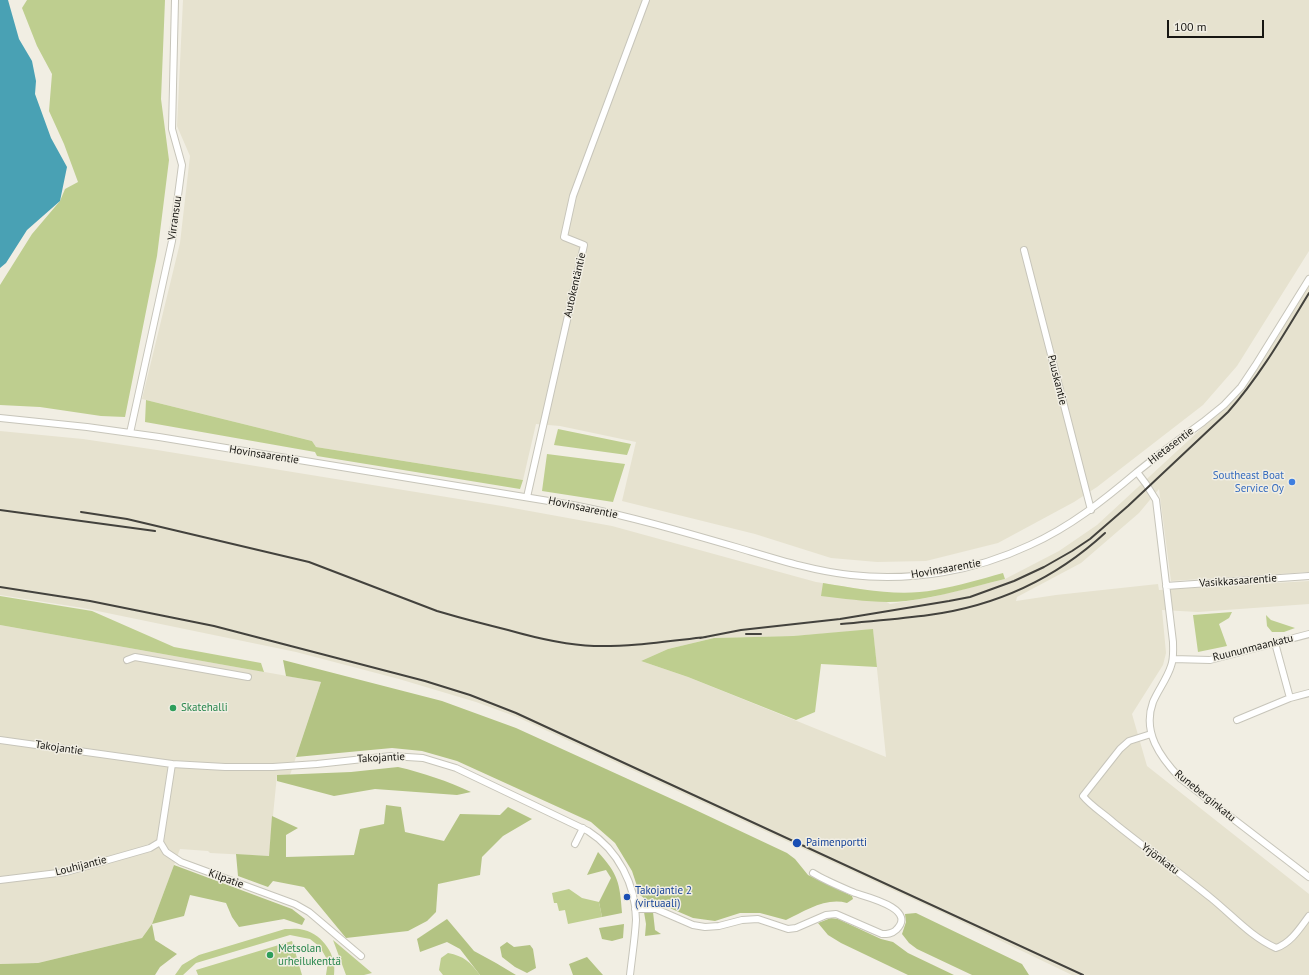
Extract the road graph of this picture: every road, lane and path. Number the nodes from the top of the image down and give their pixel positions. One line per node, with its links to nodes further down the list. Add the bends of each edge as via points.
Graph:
1 (175, 0): 6 (street, Virransuu, via 172,129 182,166 172,241)
2 (646, 0): 8 (street, Autokentäntie, via 573,196 564,237 584,245)
3 (1024, 250): 9 (street, Puuskantie)
4 (1309, 279): 7 (street, Hietasentie, via 1255,366 1224,405)
5 (0, 418): 6 (street, Hovinsaarentie)
6 (130, 433): 8 (street, Hovinsaarentie)
7 (1137, 472): 9 (street, Hovinsaarentie); 11 (street, Hietasentie, via 1156,500)
8 (527, 497): 9 (street, Hovinsaarentie, via 604,511 816,569 877,577 936,574 1002,558 1032,545)
9 (1091, 510)
10 (1309, 576): 11 (street, Vasikkasaarentie)
11 (1166, 586): 13 (street, Hietasentie)
12 (1309, 634): 14 (street, Ruununmaankatu)
13 (1173, 642): 15 (street, Runeberginkatu)
14 (1275, 643): 15 (street, Ruununmaankatu, via 1210,660); 19 (street)
15 (1173, 659): 21 (street, Runeberginkatu, via 1150,713)
16 (127, 660): 17 (street, via 135,657)
17 (248, 677)
18 (1309, 693): 19 (street)
19 (1290, 698): 20 (street)
20 (1237, 720)
21 (1151, 734): 28 (street, Runeberginkatu, via 1163,759 1180,778); 31 (street, Yrjönkatu, via 1129,741 1120,749 1083,796 1088,803 1265,943 1276,948 1282,946)
22 (0, 740): 23 (street, Takojantie)
23 (172, 764): 24 (street, Takojantie, via 239,768 317,764 392,756 422,758 456,768); 25 (street)
24 (583, 828): 26 (street); 30 (street, Takojantie, via 612,852 625,874)
25 (160, 842): 29 (street, Louhijantie, via 150,848 66,872); 32 (street, Kilpatie, via 166,852 181,862 295,904 318,919)
26 (575, 844)
27 (814, 873): 30 (street, via 894,909 901,919 897,929 893,933 882,934 842,916 831,914 792,929 758,919 705,927 693,925 656,908)
28 (1308, 874)
29 (0, 880)
30 (635, 909): 33 (street, Takojantie)
31 (1309, 916)
32 (361, 956)
33 (630, 975)

